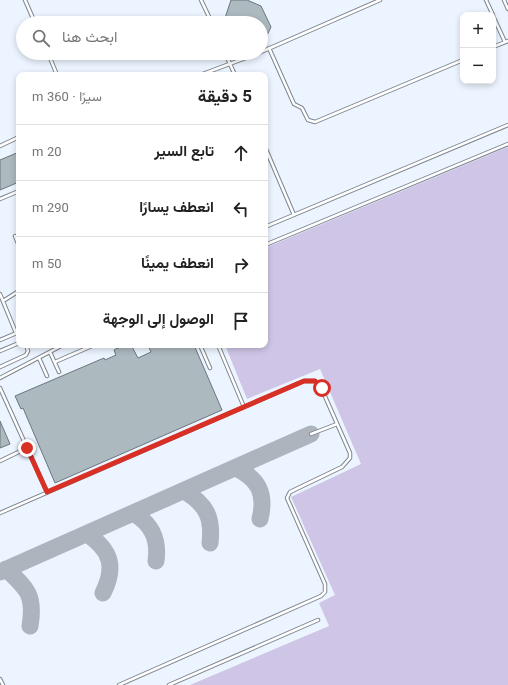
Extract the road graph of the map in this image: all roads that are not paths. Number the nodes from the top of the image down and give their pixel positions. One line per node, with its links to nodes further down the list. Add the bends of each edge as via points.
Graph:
1 (25, 0): 8 (lane)
2 (201, 0): 9 (lane)
3 (380, 0): 13 (lane)
4 (486, 0): 7 (lane)
5 (504, 0): 6 (lane)
6 (508, 9)
7 (492, 12)
8 (32, 16)
9 (209, 16)
10 (496, 21): 11 (lane)
11 (506, 42): 12 (lane)
12 (496, 46)
13 (269, 48): 17 (lane, via 293,103 302,108 308,120 315,122)
14 (51, 60): 19 (lane)
15 (228, 60): 18 (lane)
16 (242, 60): 18 (lane)
17 (460, 61)
18 (231, 65): 20 (lane); 21 (lane)
19 (56, 72)
20 (209, 72)
21 (234, 72)
22 (508, 125): 29 (lane)
23 (16, 138): 25 (lane)
24 (508, 144): 31 (lane)
25 (0, 146)
26 (268, 154): 29 (lane)
27 (16, 192): 28 (lane)
28 (0, 199)
29 (294, 215): 30 (lane)
30 (268, 226)
31 (268, 244)
32 (16, 293): 34 (lane)
33 (0, 294): 34 (lane)
34 (3, 301): 35 (lane)
35 (16, 330)
36 (16, 332): 37 (lane)
37 (0, 340)
38 (16, 344): 44 (lane)
39 (27, 348): 48 (lane, via 26,356)
40 (57, 348): 45 (lane)
41 (85, 348): 47 (lane)
42 (201, 348): 49 (lane)
43 (219, 348): 54 (lane)
44 (0, 351)
45 (50, 352): 46 (lane); 47 (lane)
46 (39, 358): 51 (lane); 52 (lane)
47 (55, 362): 50 (lane)
48 (0, 367)
49 (210, 368)
50 (59, 372)
51 (48, 376)
52 (0, 378)
53 (0, 388): 57 (lane)
54 (244, 407): 55 (lane, via 311,380 320,385); 59 (lane)
55 (337, 424): 56 (lane); 64 (lane, via 350,453 349,461 342,467 293,490 287,498 325,584 323,594)
56 (311, 434)
57 (27, 448): 58 (lane); 59 (lane)
58 (0, 461)
59 (47, 492): 60 (lane)
60 (0, 513)
61 (318, 620): 65 (lane)
62 (0, 679): 63 (lane)
63 (3, 685)
64 (119, 685)
65 (169, 685)

